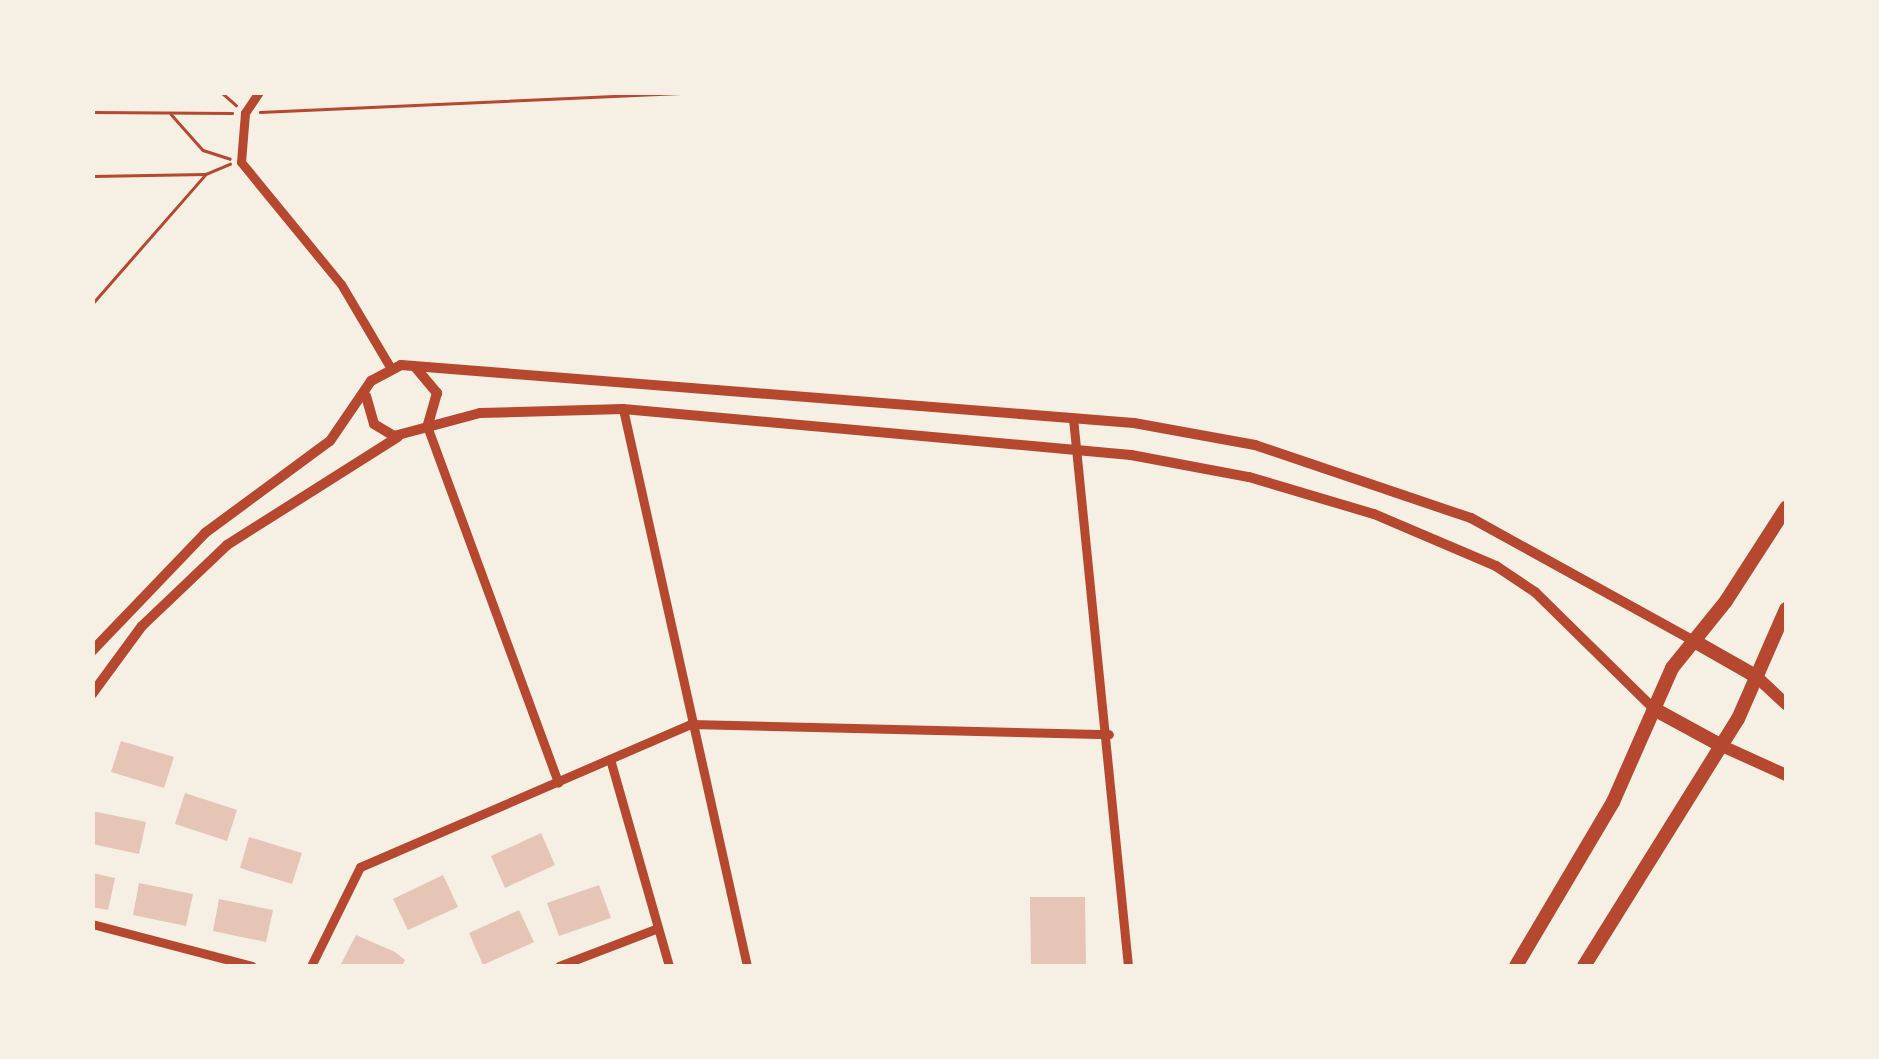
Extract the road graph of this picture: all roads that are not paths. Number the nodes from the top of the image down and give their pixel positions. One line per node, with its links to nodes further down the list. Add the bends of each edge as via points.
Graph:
1 (259, 92): 2 (street, via 245,113 241,162 342,284)
2 (390, 366): 3 (street); 4 (street)
3 (413, 366): 6 (street); 7 (street, via 437,393)
4 (372, 381): 8 (street, via 368,414 383,432); 13 (street, via 330,441 204,533)
5 (623, 409): 7 (street, via 530,408); 9 (street); 18 (street)
6 (1073, 418): 9 (street); 12 (street, via 1196,433 1360,477 1514,538)
7 (427, 426): 8 (street); 23 (street)
8 (400, 436): 15 (street, via 228,545 142,626)
9 (1077, 450): 17 (street, via 1230,473 1434,535 1535,592); 19 (street)
10 (1786, 508): 12 (main road)
11 (1786, 608): 14 (main road)
12 (1694, 641): 14 (main road); 17 (main road, via 1672,668)
13 (92, 651)
14 (1757, 676): 16 (main road); 20 (main road)
15 (92, 694)
16 (1786, 704)
17 (1654, 709): 20 (main road); 32 (main road, via 1613,802)
18 (690, 724): 19 (street); 21 (street); 30 (street)
19 (1109, 734): 31 (street)
20 (1720, 745): 22 (main road); 33 (main road)
21 (610, 760): 23 (street); 25 (street)
22 (1786, 775)
23 (558, 783): 27 (street, via 360,867)
24 (92, 924): 26 (street)
25 (658, 928): 28 (street); 29 (street)
26 (252, 966)
27 (311, 966)
28 (559, 966)
29 (669, 966)
30 (747, 966)
31 (1128, 966)
32 (1516, 966)
33 (1584, 966)

